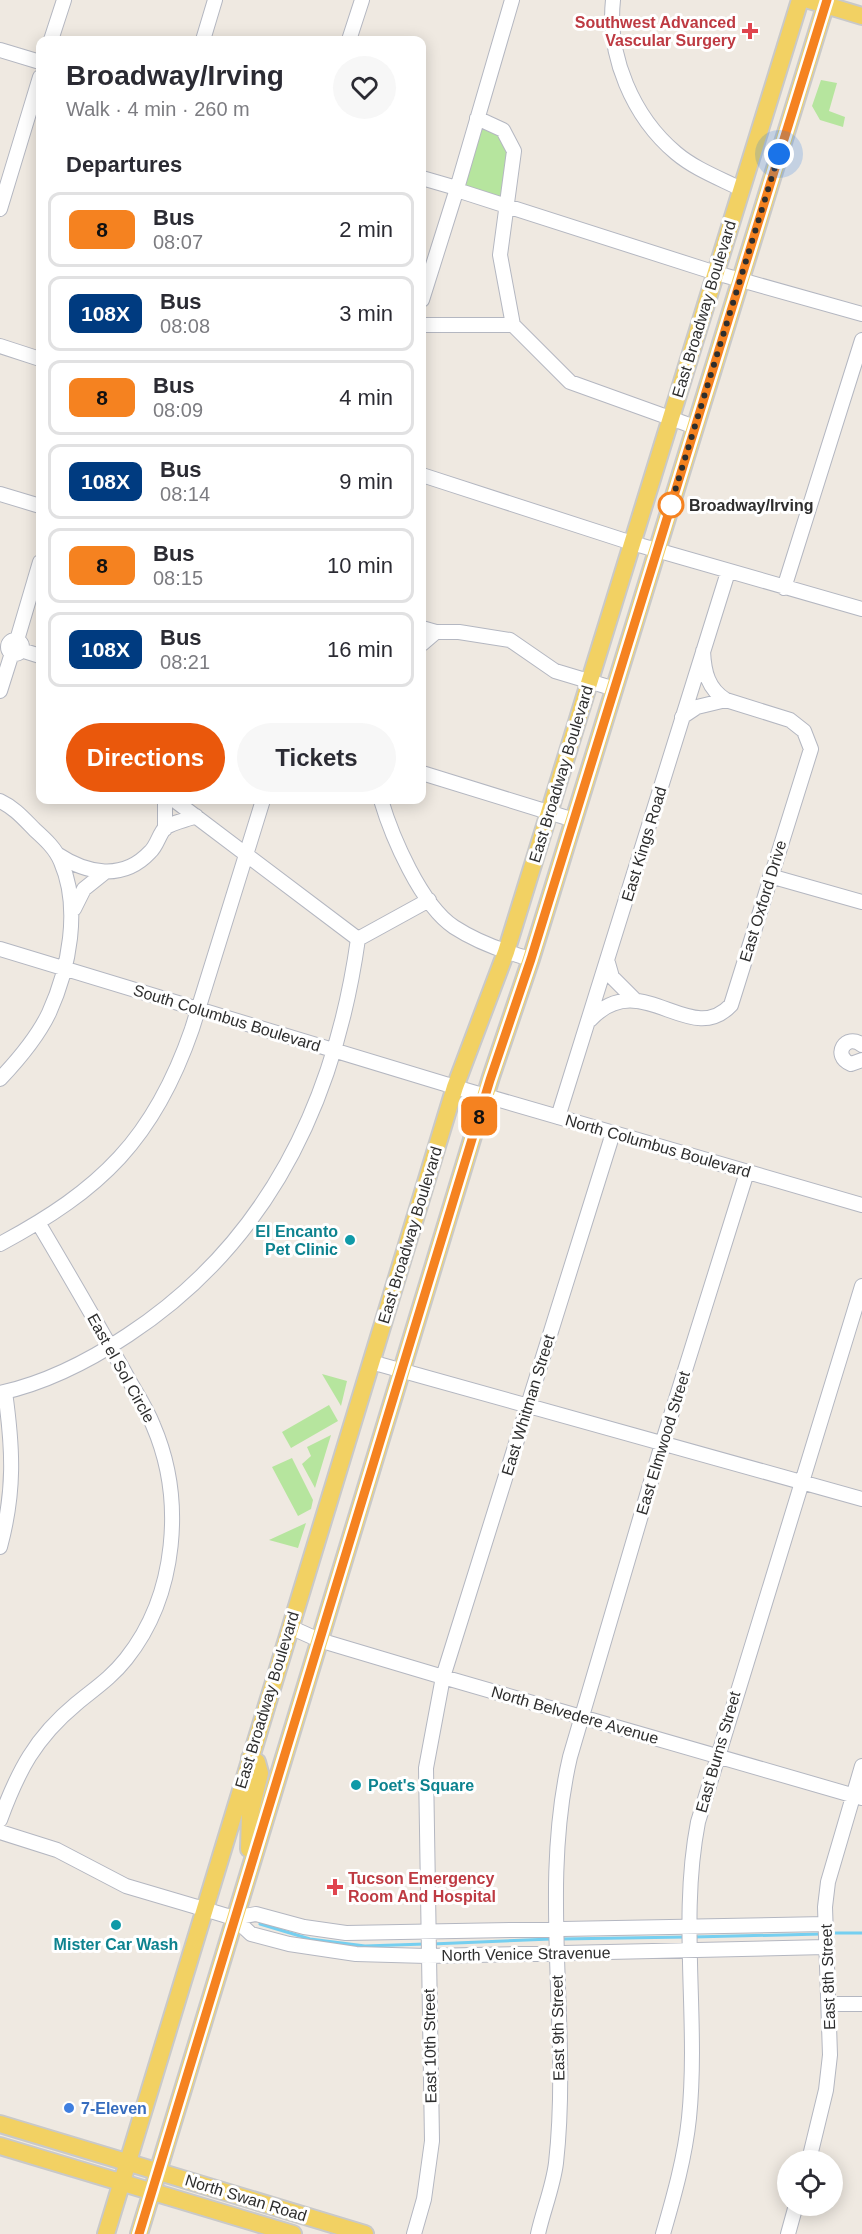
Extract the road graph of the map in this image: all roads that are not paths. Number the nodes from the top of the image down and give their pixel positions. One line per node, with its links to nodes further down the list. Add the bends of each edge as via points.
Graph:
1 (64, 0): 9 (street)
2 (215, 0): 10 (street)
3 (362, 0): 11 (street)
4 (512, 0): 15 (street)
5 (613, 0): 17 (street, via 617,59 632,98 655,132 677,154)
6 (800, 0): 17 (main road, East Broadway Boulevard)
7 (820, 2): 8 (main road); 22 (main road, East Broadway Boulevard)
8 (862, 16)
9 (52, 36)
10 (204, 36)
11 (350, 36)
12 (0, 50): 13 (street)
13 (36, 62)
14 (36, 90): 20 (street)
15 (477, 118): 18 (street); 19 (street, via 503,130 514,151)
16 (426, 179): 18 (street)
17 (741, 189): 21 (main road, East Broadway Boulevard)
18 (457, 190): 19 (street); 23 (street)
19 (506, 207): 21 (street); 26 (street, via 500,255)
20 (0, 209)
21 (716, 273): 22 (street); 30 (main road, East Broadway Boulevard)
22 (741, 279): 24 (street); 31 (main road, East Broadway Boulevard)
23 (426, 287)
24 (862, 314)
25 (426, 325): 26 (street)
26 (513, 325): 30 (street, via 570,382)
27 (862, 340): 39 (street)
28 (0, 346): 29 (street)
29 (36, 358)
30 (670, 420): 31 (street); 35 (main road, East Broadway Boulevard)
31 (695, 427): 36 (main road, East Broadway Boulevard)
32 (426, 476): 35 (street)
33 (0, 494): 34 (street)
34 (36, 505)
35 (632, 543): 36 (street); 47 (main road, East Broadway Boulevard)
36 (658, 550): 37 (street); 48 (main road, East Broadway Boulevard)
37 (729, 572): 39 (street); 45 (street, East Kings Road)
38 (36, 574): 44 (street)
39 (784, 588): 40 (street)
40 (862, 609)
41 (426, 629): 42 (street)
42 (436, 632): 43 (street); 47 (street, via 510,640 555,670)
43 (426, 641)
44 (12, 646): 46 (street); 49 (street)
45 (703, 651): 50 (street, via 708,680); 51 (street, East Kings Road)
46 (36, 655)
47 (589, 681): 48 (street); 58 (main road, East Broadway Boulevard)
48 (615, 689): 60 (main road, East Broadway Boulevard)
49 (0, 691)
50 (726, 700): 51 (street, via 697,707); 65 (street, East Oxford Drive, via 790,720 804,731 811,748)
51 (682, 717): 73 (street, East Kings Road)
52 (426, 774): 58 (street)
53 (0, 801): 63 (street, via 12,807)
54 (165, 804): 61 (street)
55 (180, 804): 59 (street)
56 (262, 804): 62 (street)
57 (383, 804): 66 (street, via 407,862)
58 (549, 812): 60 (street); 71 (main road, East Broadway Boulevard)
59 (196, 816): 61 (street); 62 (street)
60 (574, 820): 72 (main road, East Broadway Boulevard)
61 (165, 829): 64 (street, via 141,861)
62 (246, 853): 69 (street); 76 (street)
63 (57, 854): 64 (street, via 80,867); 68 (street, via 71,897)
64 (104, 873): 68 (street, via 84,889)
65 (770, 876): 67 (street); 75 (street, East Oxford Drive, via 730,1005 721,1015 705,1019)
66 (429, 900): 69 (street); 71 (street, via 453,926)
67 (862, 902)
68 (71, 917): 74 (street)
69 (358, 939): 79 (street, via 350,992)
70 (0, 949): 74 (street, South Columbus Boulevard)
71 (506, 952): 72 (street); 82 (main road, East Broadway Boulevard)
72 (531, 959): 83 (main road, East Broadway Boulevard)
73 (608, 963): 75 (street, via 612,977); 77 (street, East Kings Road)
74 (64, 968): 76 (street, South Columbus Boulevard); 81 (street, via 49,1013 27,1049)
75 (634, 999): 77 (street, via 608,1004)
76 (198, 1010): 79 (street, South Columbus Boulevard); 88 (street, via 181,1062 137,1140 78,1197)
77 (590, 1020): 84 (street, East Kings Road)
78 (862, 1045): 80 (street, via 849,1041 841,1054 851,1064)
79 (333, 1050): 82 (street, South Columbus Boulevard); 91 (street, via 301,1139 277,1185 200,1279 163,1312)
80 (862, 1060)
81 (0, 1079)
82 (455, 1087): 83 (street, North Columbus Boulevard); 92 (main road, East Broadway Boulevard)
83 (486, 1095): 84 (street, North Columbus Boulevard); 93 (main road, East Broadway Boulevard)
84 (558, 1117): 85 (street, North Columbus Boulevard)
85 (613, 1133): 86 (street, North Columbus Boulevard); 95 (street, East Whitman Street)
86 (747, 1172): 87 (street, North Columbus Boulevard); 96 (street, East Elmwood Street)
87 (862, 1205)
88 (39, 1224): 89 (street); 91 (street, East el Sol Circle)
89 (0, 1244)
90 (862, 1286): 97 (street, East Burns Street)
91 (111, 1347): 94 (street, via 74,1368); 108 (street, East el Sol Circle, via 153,1426 165,1466 172,1503 171,1545 163,1590 128,1657 105,1683 50,1728 29,1753)
92 (371, 1362): 93 (street); 100 (main road, East Broadway Boulevard)
93 (402, 1370): 95 (street); 101 (main road, East Broadway Boulevard)
94 (2, 1393): 99 (street, via 13,1470)
95 (529, 1405): 96 (street); 102 (street, East Whitman Street)
96 (662, 1444): 97 (street); 103 (street, East Elmwood Street)
97 (800, 1481): 98 (street); 104 (street, East Burns Street)
98 (862, 1499)
99 (0, 1547)
100 (290, 1627): 101 (street, North Belvedere Avenue); 105 (main road, East Broadway Boulevard)
101 (319, 1640): 102 (street, North Belvedere Avenue); 110 (main road, East Broadway Boulevard)
102 (443, 1677): 103 (street, North Belvedere Avenue); 116 (street, East 10th Street, via 426,1768)
103 (583, 1715): 104 (street, North Belvedere Avenue); 115 (street, East 9th Street, via 560,1800)
104 (716, 1757): 107 (street, North Belvedere Avenue); 114 (street, East Burns Street, via 691,1857)
105 (250, 1758): 110 (main road, via 257,1762 260,1773 250,1814); 111 (main road, East Broadway Boulevard)
106 (862, 1766): 107 (street, East 8th Street)
107 (857, 1797): 113 (street, East 8th Street, via 828,1882)
108 (0, 1820)
109 (0, 1832): 111 (street, North Venice Stravenue, via 57,1850 126,1886)
110 (248, 1874): 112 (main road, East Broadway Boulevard)
111 (204, 1909): 112 (street, North Venice Stravenue); 126 (main road, East Broadway Boulevard)
112 (234, 1918): 116 (street, North Venice Stravenue, via 256,1914 345,1933); 120 (street, North Venice Stravenue, via 251,1934 289,1944 356,1954); 127 (main road, East Broadway Boulevard)
113 (826, 1923): 114 (street, North Venice Stravenue); 117 (street, East 8th Street)
114 (689, 1926): 115 (street, North Venice Stravenue); 118 (street, East Burns Street)
115 (557, 1929): 116 (street, North Venice Stravenue); 119 (street, East 9th Street)
116 (427, 1933): 120 (street, East 10th Street)
117 (826, 1947): 118 (street, North Venice Stravenue); 121 (street, East 8th Street)
118 (690, 1951): 119 (street, North Venice Stravenue); 137 (street, East Burns Street, via 689,2118)
119 (557, 1953): 120 (street, North Venice Stravenue); 136 (street, East 9th Street, via 558,2126 555,2166)
120 (427, 1956): 135 (street, East 10th Street, via 432,2141 424,2199)
121 (829, 2004): 122 (street); 125 (street, East 8th Street, via 826,2090)
122 (862, 2004)
123 (0, 2124): 126 (main road, North Swan Road)
124 (0, 2146): 128 (main road, North Swan Road)
125 (811, 2150)
126 (126, 2162): 127 (main road, North Swan Road); 128 (main road, East Broadway Boulevard)
127 (156, 2171): 129 (main road, East Broadway Boulevard); 134 (main road, North Swan Road)
128 (121, 2182): 129 (main road, North Swan Road); 131 (main road, East Broadway Boulevard)
129 (150, 2192): 132 (main road, East Broadway Boulevard); 133 (main road, North Swan Road)
130 (793, 2216): 138 (street)
131 (106, 2234)
132 (139, 2234)
133 (292, 2234)
134 (365, 2234)
135 (414, 2234)
136 (538, 2234)
137 (663, 2234)
138 (788, 2234)

